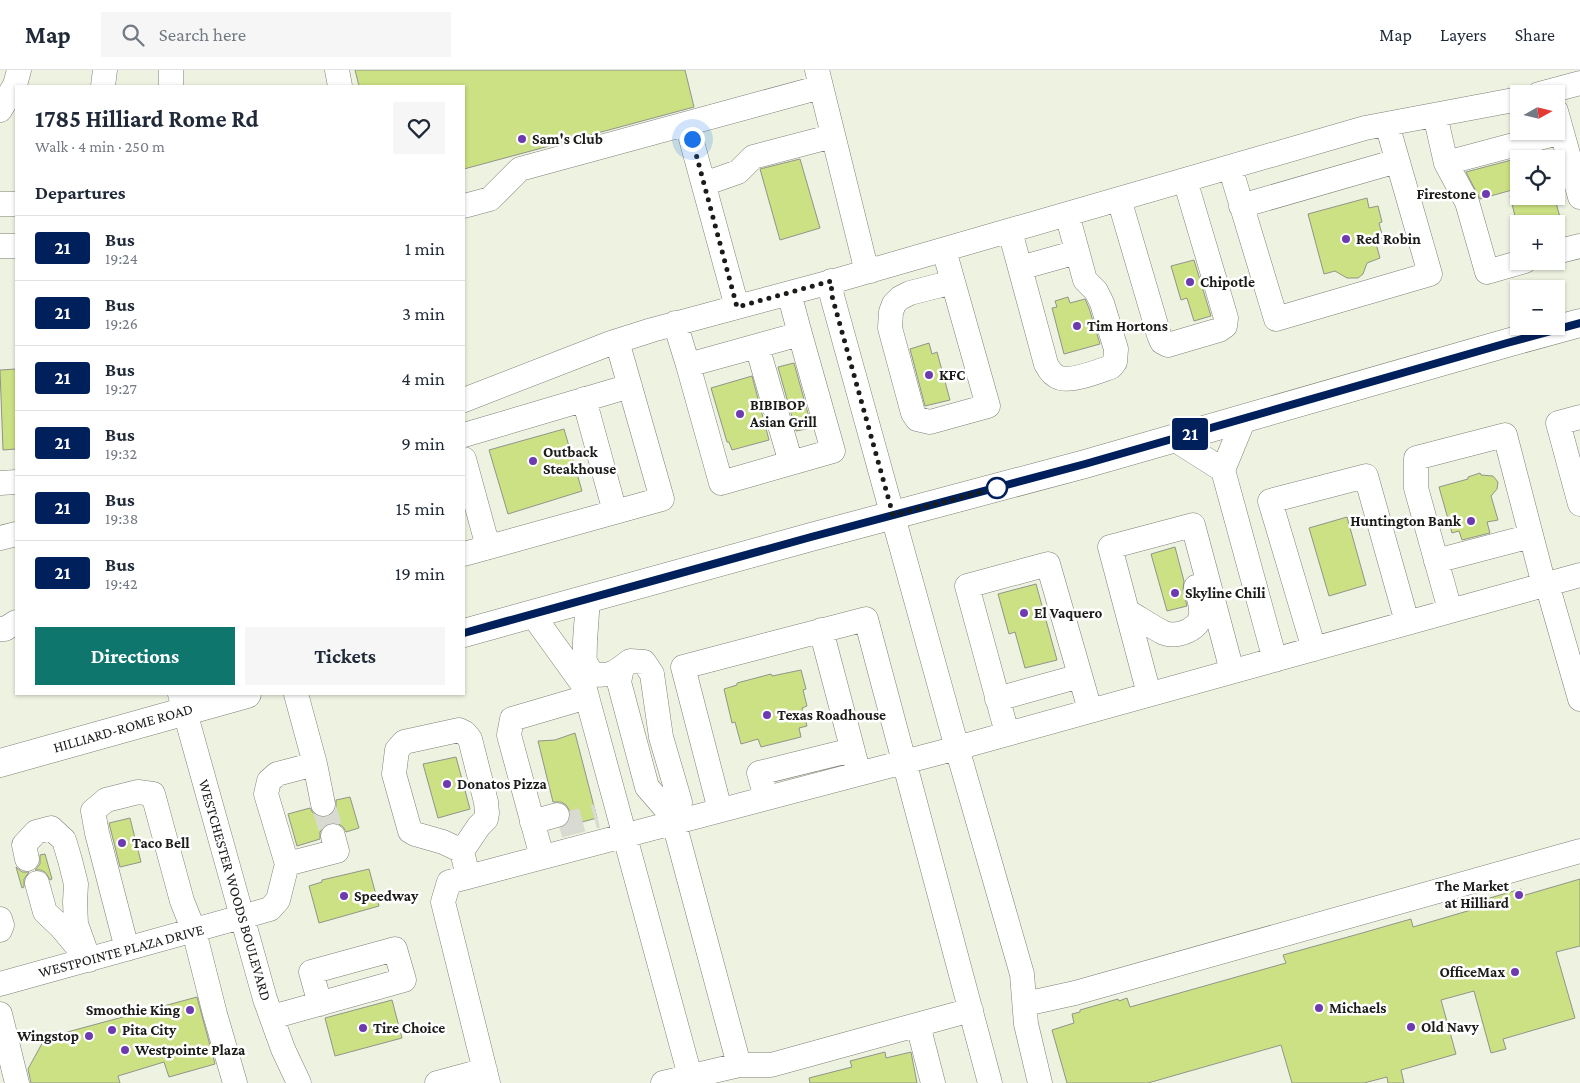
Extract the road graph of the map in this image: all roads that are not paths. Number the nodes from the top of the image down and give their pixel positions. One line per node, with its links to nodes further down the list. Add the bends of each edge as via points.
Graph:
1 (19, 70): 12 (street, via 15,85)
2 (104, 70): 7 (street)
3 (171, 70): 8 (street)
4 (337, 70): 9 (street)
5 (819, 79): 14 (street); 17 (street)
6 (1580, 83): 10 (street)
7 (103, 85)
8 (170, 85)
9 (340, 85)
10 (1565, 94)
11 (1510, 101): 13 (street)
12 (0, 110)
13 (1435, 115): 15 (street); 20 (street)
14 (687, 124): 23 (street); 28 (street, via 520,169 490,199)
15 (1387, 124): 19 (street); 21 (street)
16 (1510, 127): 20 (street)
17 (833, 136): 23 (street, via 753,157 738,172); 40 (street, via 864,260)
18 (1563, 140): 24 (street)
19 (1398, 161): 29 (street); 29 (street, via 1430,274 1294,314 1276,319)
20 (1446, 163): 38 (street, via 1467,202 1487,272)
21 (1230, 167): 22 (street); 29 (street)
22 (1185, 180): 25 (street); 25 (street, via 1226,318 1225,326 1218,330 1168,345 1159,335)
23 (704, 184): 44 (street)
24 (1580, 197)
25 (1119, 199): 30 (street)
26 (0, 204): 27 (street)
27 (15, 204)
28 (465, 206)
29 (1241, 206)
30 (1067, 214): 31 (street); 37 (street)
31 (1010, 231): 35 (street); 39 (street)
32 (0, 246): 33 (street)
33 (15, 246)
34 (1580, 246): 36 (street)
35 (944, 250): 40 (street); 42 (street)
36 (1565, 250)
37 (1077, 252): 39 (street); 39 (street, via 1085,280 1096,291 1102,304 1116,349 1115,362 1111,367 1071,378 1060,378 1052,373 1046,364)
38 (1510, 265)
39 (1020, 268)
40 (870, 271): 41 (street)
41 (831, 281): 43 (street); 65 (street, via 832,296)
42 (953, 282): 42 (street, via 910,293 900,298 891,312 890,328 913,413 917,418 930,422 988,406)
43 (789, 293): 44 (street); 47 (street)
44 (737, 307): 45 (street)
45 (675, 323): 48 (street); 50 (street)
46 (1580, 323): 55 (main road)
47 (800, 334): 49 (street); 59 (street, via 833,451)
48 (617, 341): 51 (street); 53 (street)
49 (757, 346): 50 (street); 59 (street)
50 (688, 365): 59 (street, via 721,483)
51 (630, 386): 52 (street); 64 (street, via 662,499)
52 (584, 399): 56 (street); 64 (street)
53 (465, 400)
54 (1580, 417): 63 (street, via 1558,423)
55 (1244, 419): 57 (main road); 60 (street)
56 (465, 435)
57 (1174, 439): 60 (street); 65 (main road)
58 (465, 463): 69 (street)
59 (791, 463)
60 (1223, 470): 86 (street)
61 (15, 482): 62 (street)
62 (0, 483)
63 (1580, 504)
64 (615, 512): 69 (street)
65 (893, 515): 75 (main road); 99 (street)
66 (15, 534): 68 (street)
67 (1531, 536): 72 (street); 72 (street, via 1505,435 1416,458 1416,488); 74 (street)
68 (0, 538)
69 (488, 547): 71 (street)
70 (1200, 549): 77 (street, via 1190,567 1202,611 1195,626 1186,632 1166,633); 77 (street, via 1193,525 1110,547); 88 (street)
71 (465, 554)
72 (1436, 561): 76 (street)
73 (1580, 575): 74 (street)
74 (1546, 585): 76 (street); 95 (street)
75 (588, 599): 78 (main road); 85 (street)
76 (1450, 610): 79 (street)
77 (1127, 611): 91 (street)
78 (532, 614): 83 (main road); 90 (street)
79 (1407, 622): 84 (street); 84 (street, via 1366,476 1270,501)
80 (15, 623): 81 (street)
81 (0, 629)
82 (821, 630): 100 (street); 101 (street, via 866,619); 107 (street, via 683,667)
83 (465, 633)
84 (1314, 649): 86 (street)
85 (584, 660): 87 (street, via 592,674 605,676); 90 (street)
86 (1275, 660): 88 (street)
87 (616, 671): 109 (street, via 609,686 638,790 655,806); 109 (street, via 630,661 644,662 652,674 661,736 680,802)
88 (1232, 671): 91 (street)
89 (1080, 676): 94 (street); 94 (street, via 1048,564 967,586); 97 (street)
90 (585, 692): 111 (street, via 512,719 509,735); 113 (street, via 606,808)
91 (1149, 694): 97 (street)
92 (239, 695): 96 (main road, HILLIARD-ROME ROAD)
93 (296, 695): 103 (street)
94 (998, 699): 98 (street)
95 (1580, 699)
96 (182, 702): 102 (main road, HILLIARD-ROME ROAD); 122 (street, WESTCHESTER WOODS BOULEVARD)
97 (1090, 710): 98 (street)
98 (1007, 733): 99 (street)
99 (957, 748): 101 (street); 130 (street, via 1022,974)
100 (852, 750): 104 (street); 105 (street, via 759,773)
101 (903, 762): 104 (street); 131 (street)
102 (0, 764)
103 (315, 764): 106 (street); 119 (street, via 276,774 269,780 266,794)
104 (858, 774): 105 (street)
105 (766, 798): 107 (street)
106 (323, 804)
107 (720, 810): 109 (street)
108 (558, 820): 111 (street)
109 (667, 824): 113 (street); 135 (street)
110 (479, 826): 114 (street); 114 (street, via 486,819 486,802 470,739 465,733 451,731 404,742 394,761 396,784 410,831); 115 (street)
111 (533, 827): 117 (street)
112 (332, 836): 119 (street, via 337,850)
113 (624, 836): 117 (street); 136 (street)
114 (432, 839): 115 (street)
115 (462, 851): 120 (street)
116 (1580, 851): 130 (street, via 1075,993)
117 (542, 857): 120 (street)
118 (27, 859): 127 (street, via 24,845 36,832 52,828 64,840 76,884 76,924)
119 (287, 864): 122 (street, WESTPOINTE PLAZA DRIVE, via 278,900 270,909)
120 (468, 877): 137 (street, via 449,882 443,902)
121 (37, 884): 127 (street, via 45,912)
122 (242, 918): 125 (street, WESTPOINTE PLAZA DRIVE); 133 (street, WESTCHESTER WOODS BOULEVARD)
123 (0, 919): 124 (street)
124 (0, 930)
125 (194, 931): 126 (street, WESTPOINTE PLAZA DRIVE); 126 (street, via 182,901 153,794 138,792 106,800 93,811); 138 (street)
126 (126, 949): 127 (street, WESTPOINTE PLAZA DRIVE)
127 (89, 960): 128 (street, WESTPOINTE PLAZA DRIVE)
128 (0, 984)
129 (320, 1004): 133 (street)
130 (1025, 1004): 145 (street, via 1026,1024)
131 (971, 1010): 134 (street); 144 (street)
132 (0, 1014): 139 (street)
133 (272, 1017): 140 (street, WESTCHESTER WOODS BOULEVARD)
134 (918, 1025): 135 (street, via 771,1065); 143 (street)
135 (739, 1065): 136 (street)
136 (690, 1076): 142 (street)
137 (487, 1077): 141 (street)
138 (234, 1080)
139 (17, 1083)
140 (299, 1083)
141 (437, 1083)
142 (663, 1083)
143 (933, 1083)
144 (990, 1083)
145 (1040, 1083)

